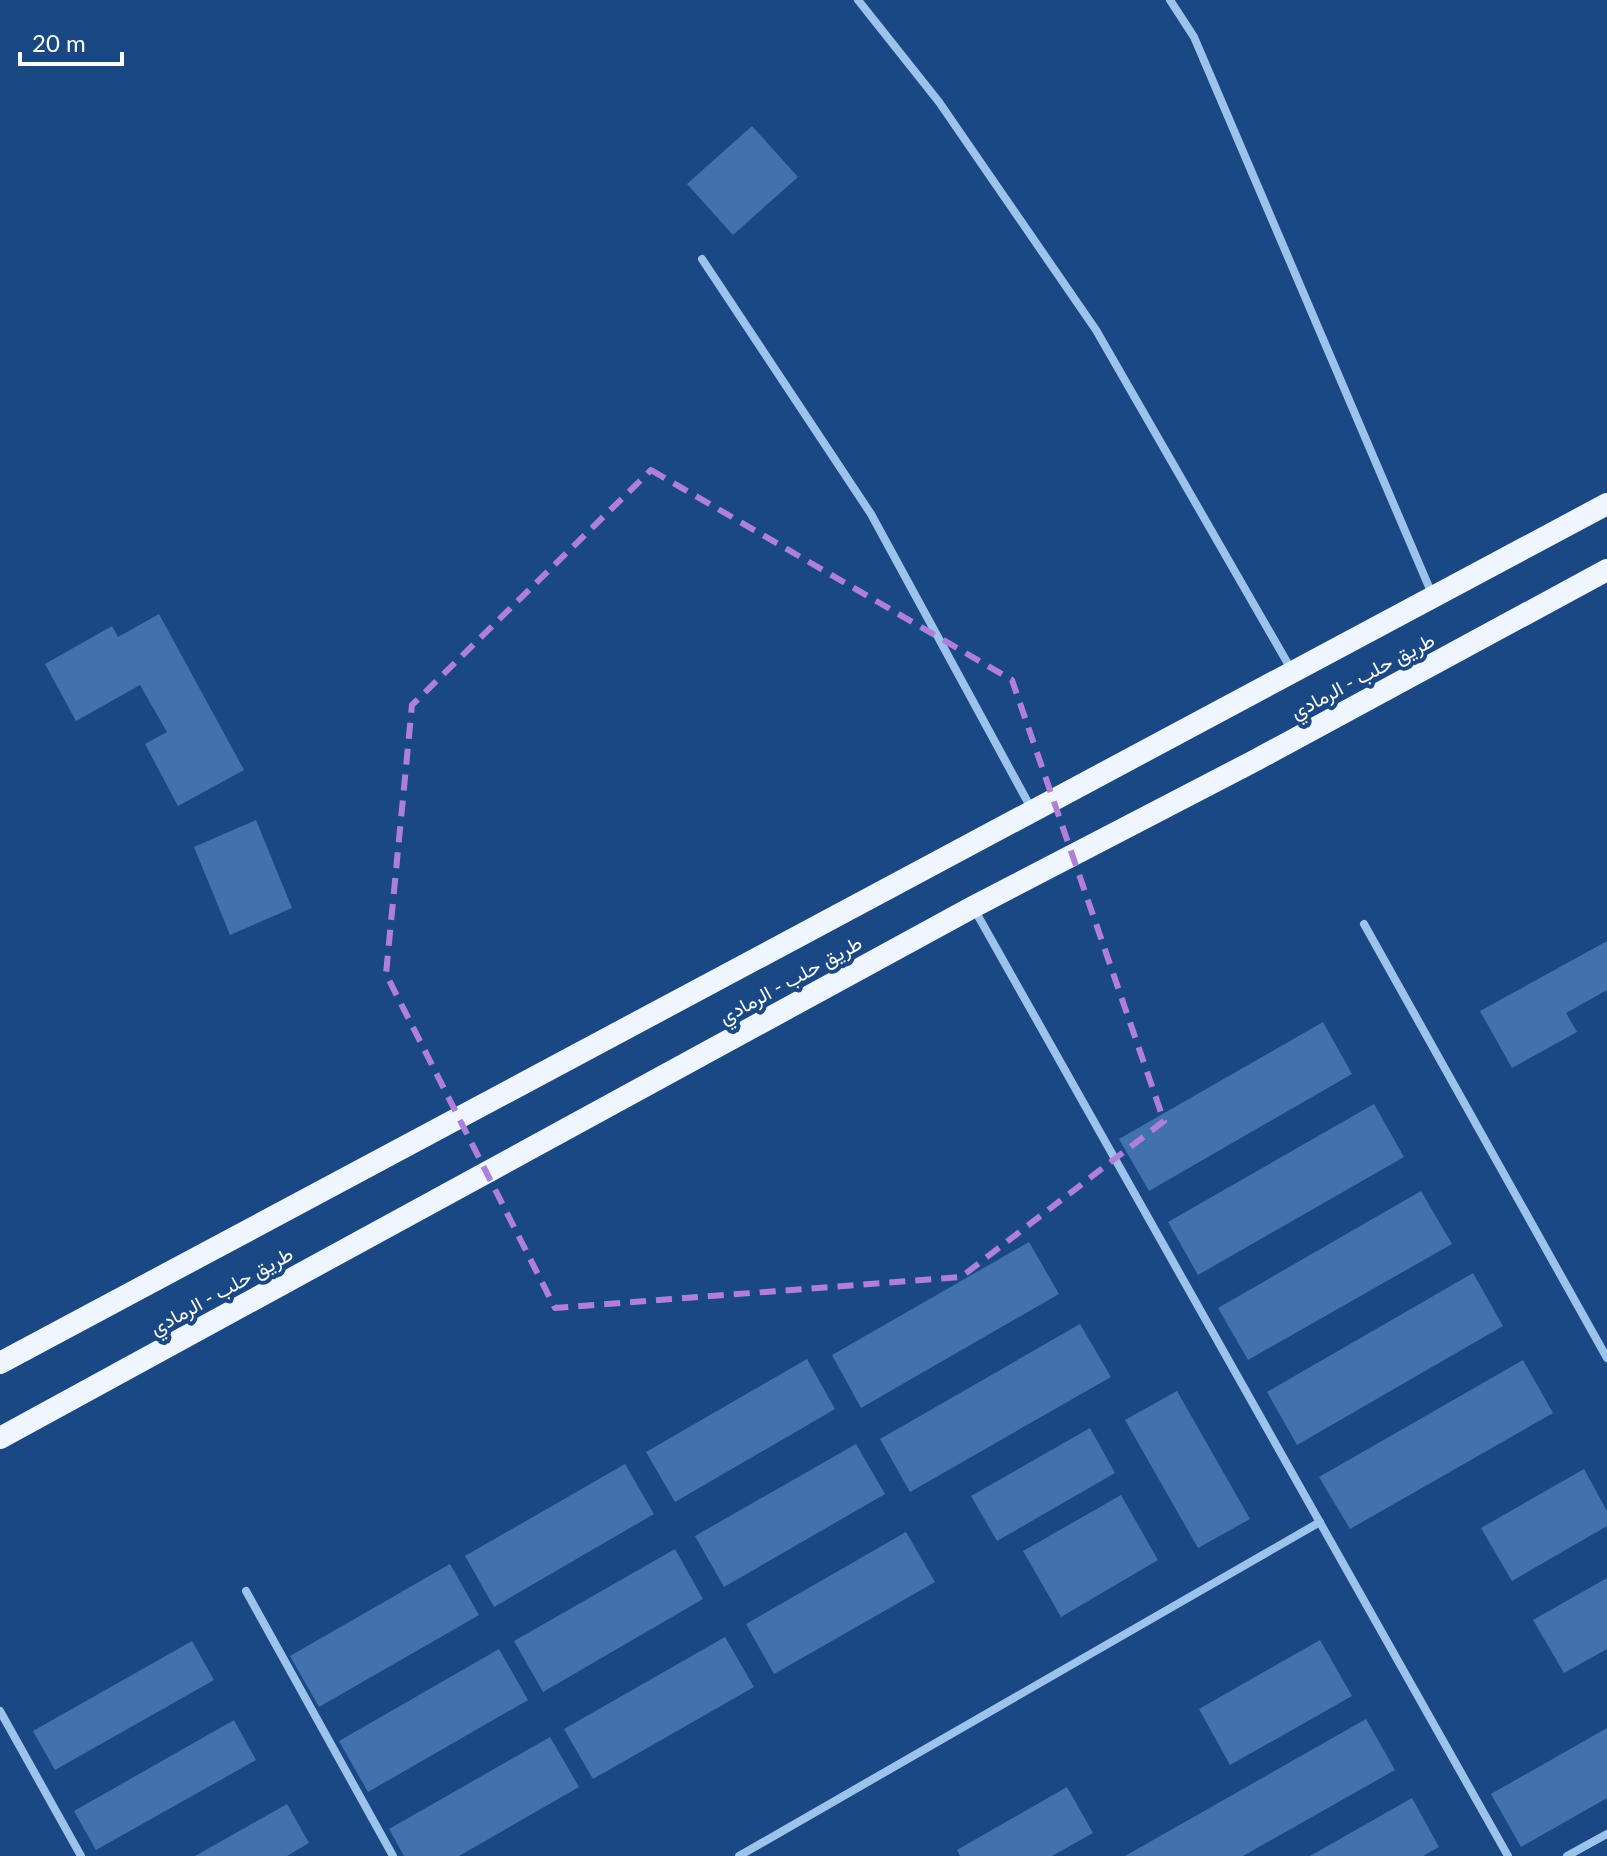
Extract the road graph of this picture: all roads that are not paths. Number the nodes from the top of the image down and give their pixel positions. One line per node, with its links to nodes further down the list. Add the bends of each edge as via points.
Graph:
1 (858, 0): 7 (street, via 939,102 1096,330)
2 (1170, 0): 6 (street, via 1194,37)
3 (702, 259): 8 (street, via 871,514)
4 (1607, 504): 6 (highway, طريق حلب - الرمادي)
5 (1607, 570): 9 (highway, طريق حلب - الرمادي)
6 (1434, 598): 7 (highway, طريق حلب - الرمادي)
7 (1293, 673): 8 (highway, طريق حلب - الرمادي)
8 (1033, 812): 12 (highway, طريق حلب - الرمادي)
9 (973, 907): 13 (highway, طريق حلب - الرمادي); 14 (street)
10 (1364, 924): 11 (street)
11 (1607, 1358)
12 (0, 1363)
13 (0, 1438)
14 (1320, 1522): 20 (street); 21 (street)
15 (246, 1591): 19 (street)
16 (0, 1711): 18 (street)
17 (1607, 1834): 22 (street)
18 (81, 1856)
19 (393, 1856)
20 (739, 1856)
21 (1508, 1856)
22 (1567, 1856)

